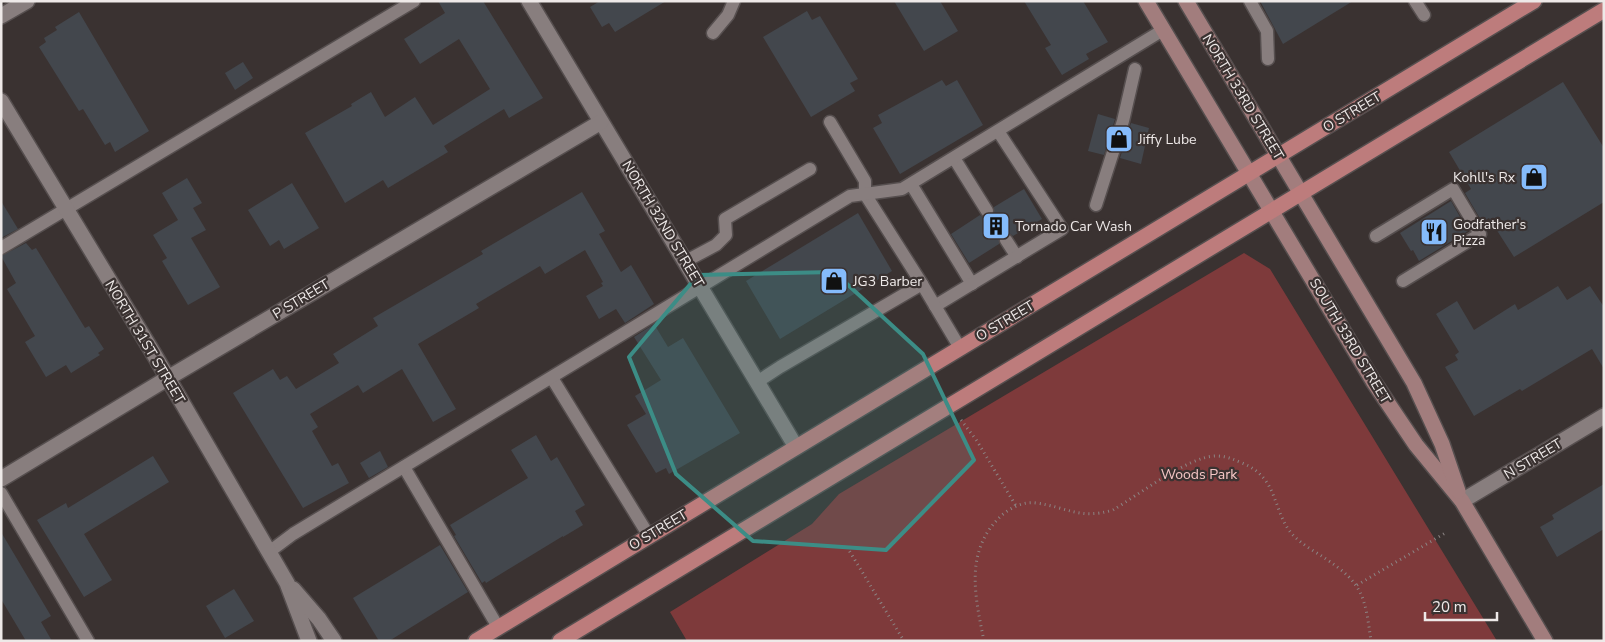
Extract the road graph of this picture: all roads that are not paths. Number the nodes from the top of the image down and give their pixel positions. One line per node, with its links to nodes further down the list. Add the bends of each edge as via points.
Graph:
1 (27, 1): 12 (street)
2 (414, 1): 29 (lane)
3 (529, 1): 18 (street, NORTH 32ND STREET)
4 (734, 1): 14 (lane, via 728,16)
5 (1146, 1): 13 (main road)
6 (1186, 1): 21 (main road, NORTH 33RD STREET)
7 (1250, 1): 15 (lane, via 1267,31)
8 (1415, 1): 11 (lane)
9 (1534, 1): 21 (main road, O STREET)
10 (1604, 10): 26 (main road)
11 (1424, 15)
12 (1, 16)
13 (1163, 30): 20 (lane); 24 (main road)
14 (713, 33)
15 (1268, 59)
16 (1135, 69): 28 (lane, via 1123,121)
17 (1, 102): 29 (street, NORTH 31ST STREET)
18 (602, 122): 36 (street, NORTH 32ND STREET); 43 (street, P STREET)
19 (830, 122): 27 (lane, via 865,181)
20 (998, 131): 22 (lane); 35 (lane, via 1062,229)
21 (1278, 156): 24 (main road, O STREET); 26 (main road, NORTH 33RD STREET)
22 (954, 158): 25 (lane); 31 (lane)
23 (810, 169): 36 (lane, via 725,219 726,235 716,245)
24 (1249, 173): 30 (main road, SOUTH 33RD STREET); 42 (main road, O STREET)
25 (911, 184): 27 (lane, via 902,189); 39 (lane)
26 (1300, 193): 30 (main road); 51 (main road, SOUTH 33RD STREET, via 1414,382 1442,444)
27 (866, 194): 38 (lane); 40 (lane, via 850,196)
28 (1096, 206)
29 (66, 210): 34 (lane); 43 (street, NORTH 31ST STREET)
30 (1272, 210): 51 (main road, SOUTH 33RD STREET, via 1373,381 1416,446); 60 (main road)
31 (987, 211)
32 (1376, 236): 37 (lane, via 1453,189 1480,234)
33 (1006, 240): 35 (lane)
34 (1, 248)
35 (1016, 257): 39 (lane)
36 (686, 261): 40 (street, NORTH 32ND STREET)
37 (1403, 281)
38 (922, 284): 41 (lane); 45 (lane)
39 (972, 284): 41 (lane)
40 (701, 287): 44 (lane); 45 (street, NORTH 32ND STREET)
41 (935, 306): 42 (lane)
42 (960, 348): 47 (main road, O STREET)
43 (168, 378): 49 (street, P STREET); 53 (street, NORTH 31ST STREET)
44 (552, 378): 48 (lane); 52 (lane)
45 (757, 382): 47 (street, NORTH 32ND STREET)
46 (1604, 416): 51 (street, N STREET)
47 (796, 447): 52 (main road, O STREET)
48 (404, 467): 53 (lane); 55 (lane)
49 (1, 478)
50 (1, 494): 56 (lane)
51 (1462, 501): 61 (main road, SOUTH 33RD STREET)
52 (649, 536): 55 (main road, O STREET)
53 (269, 552): 54 (street, NORTH 31ST STREET)
54 (288, 583): 57 (street, NORTH 31ST STREET); 58 (street, NORTH 31ST STREET)
55 (498, 627): 59 (main road, O STREET)
56 (88, 641)
57 (309, 641)
58 (334, 641)
59 (476, 641)
60 (560, 641)
61 (1545, 641)

